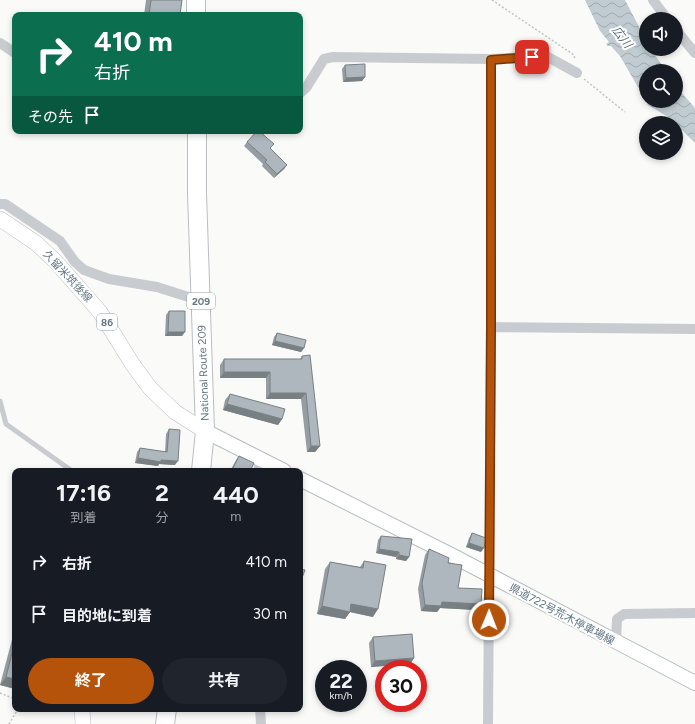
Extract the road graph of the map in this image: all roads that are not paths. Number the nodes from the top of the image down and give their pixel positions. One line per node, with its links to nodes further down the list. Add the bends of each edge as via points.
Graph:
1 (196, 0): 3 (highway)
2 (653, 0): 4 (street)
3 (196, 12)
4 (662, 12)
5 (683, 38): 8 (street)
6 (0, 43): 7 (street)
7 (12, 51)
8 (695, 53)
9 (491, 60): 10 (street, via 546,56); 11 (street, via 333,57 324,59); 16 (street)
10 (577, 73)
11 (303, 90)
12 (197, 134): 15 (highway, National Route 209 / 209)
13 (0, 204): 15 (street, via 5,204 60,241 84,270 109,279 157,286)
14 (0, 219): 21 (main road, 久留米筑後線 / 86, via 36,243 56,262 100,312 150,388 175,412)
15 (201, 301): 21 (highway, National Route 209 / 209)
16 (491, 327): 17 (street); 27 (street)
17 (695, 329)
18 (0, 401): 20 (lane)
19 (0, 420): 20 (lane)
20 (6, 424): 23 (lane)
21 (205, 431): 22 (main road); 24 (highway, National Route 209 / 209)
22 (257, 464): 25 (main road)
23 (68, 468)
24 (201, 468)
25 (272, 468)
26 (303, 481): 27 (main road, 県道722号荒木停車場線)
27 (490, 575): 29 (main road, 県道722号荒木停車場線); 37 (street)
28 (695, 613): 29 (street, via 624,614 617,619)
29 (616, 642): 30 (main road, 県道722号荒木停車場線)
30 (695, 683)
31 (82, 712): 34 (main road)
32 (167, 712): 35 (highway)
33 (260, 712): 36 (street)
34 (82, 724)
35 (165, 724)
36 (261, 724)
37 (488, 724)

